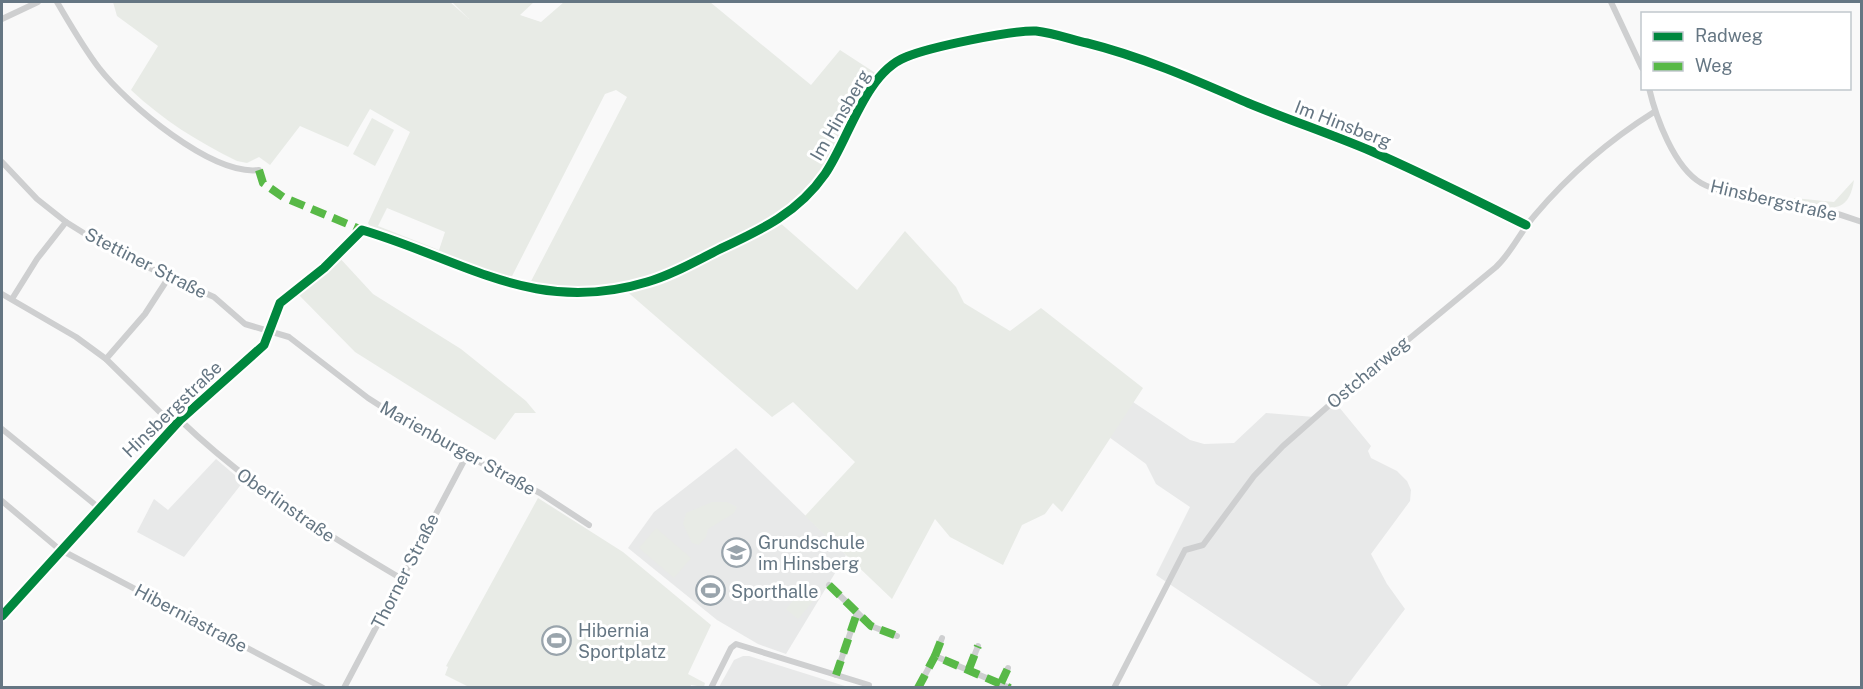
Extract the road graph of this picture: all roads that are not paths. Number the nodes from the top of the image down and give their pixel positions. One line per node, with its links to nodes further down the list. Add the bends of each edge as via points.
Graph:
1 (38, 2): 4 (street)
2 (57, 2): 9 (street, via 100,70 145,114 207,156 233,168)
3 (1611, 2): 5 (street)
4 (2, 19)
5 (1641, 66)
6 (1649, 90): 7 (street)
7 (1654, 112): 11 (street, Hinsbergstraße, via 1685,171 1702,184 1816,207); 12 (street, Ostcharweg, via 1575,175)
8 (2, 162): 10 (street, Stettiner Straße, via 36,199)
9 (259, 170)
10 (66, 222): 14 (street, Stettiner Straße, via 114,252); 16 (street)
11 (1862, 222)
12 (1526, 225): 13 (street, Im Hinsberg, via 1367,149 1156,64 1049,33 1028,31 924,51 891,65 874,84 827,171 800,205 753,234 651,282 582,293 533,290 508,285); 45 (street, Ostcharweg, via 1505,258 1283,446 1254,476 1203,545 1185,550)
13 (362, 230): 17 (street, Hinsbergstraße, via 324,268 280,303)
14 (169, 277): 17 (street, Stettiner Straße, via 214,297 245,324); 18 (street, via 145,314)
15 (2, 294): 16 (street)
16 (12, 299): 18 (street)
17 (269, 331): 19 (street, Hinsbergstraße, via 264,345); 22 (street, Marienburger Straße, via 289,337 368,398)
18 (106, 359): 20 (street)
19 (180, 420): 20 (street, Hinsbergstraße); 27 (street, Oberlinstraße, via 275,501)
20 (174, 426): 24 (street, Hinsbergstraße)
21 (2, 429): 24 (street)
22 (466, 455): 25 (street, Marienburger Straße); 27 (street, Thorner Straße)
23 (2, 501): 26 (street, Hiberniastraße)
24 (98, 507): 26 (street, Hinsbergstraße)
25 (589, 525)
26 (59, 549): 30 (street, Hinsbergstraße); 40 (street, Hiberniastraße)
27 (402, 579): 41 (street, Thorner Straße)
28 (829, 585): 29 (street)
29 (857, 613): 31 (street, via 871,626); 37 (street)
30 (2, 616)
31 (897, 636)
32 (942, 638): 34 (street)
33 (978, 646): 36 (street)
34 (935, 656): 36 (street); 43 (street)
35 (1008, 668): 38 (street)
36 (969, 669): 38 (street)
37 (836, 675): 39 (street); 42 (street, via 736,644)
38 (1001, 683): 44 (street)
39 (869, 685)
40 (323, 687)
41 (344, 687)
42 (711, 687)
43 (918, 687)
44 (1010, 687)
45 (1114, 687)

